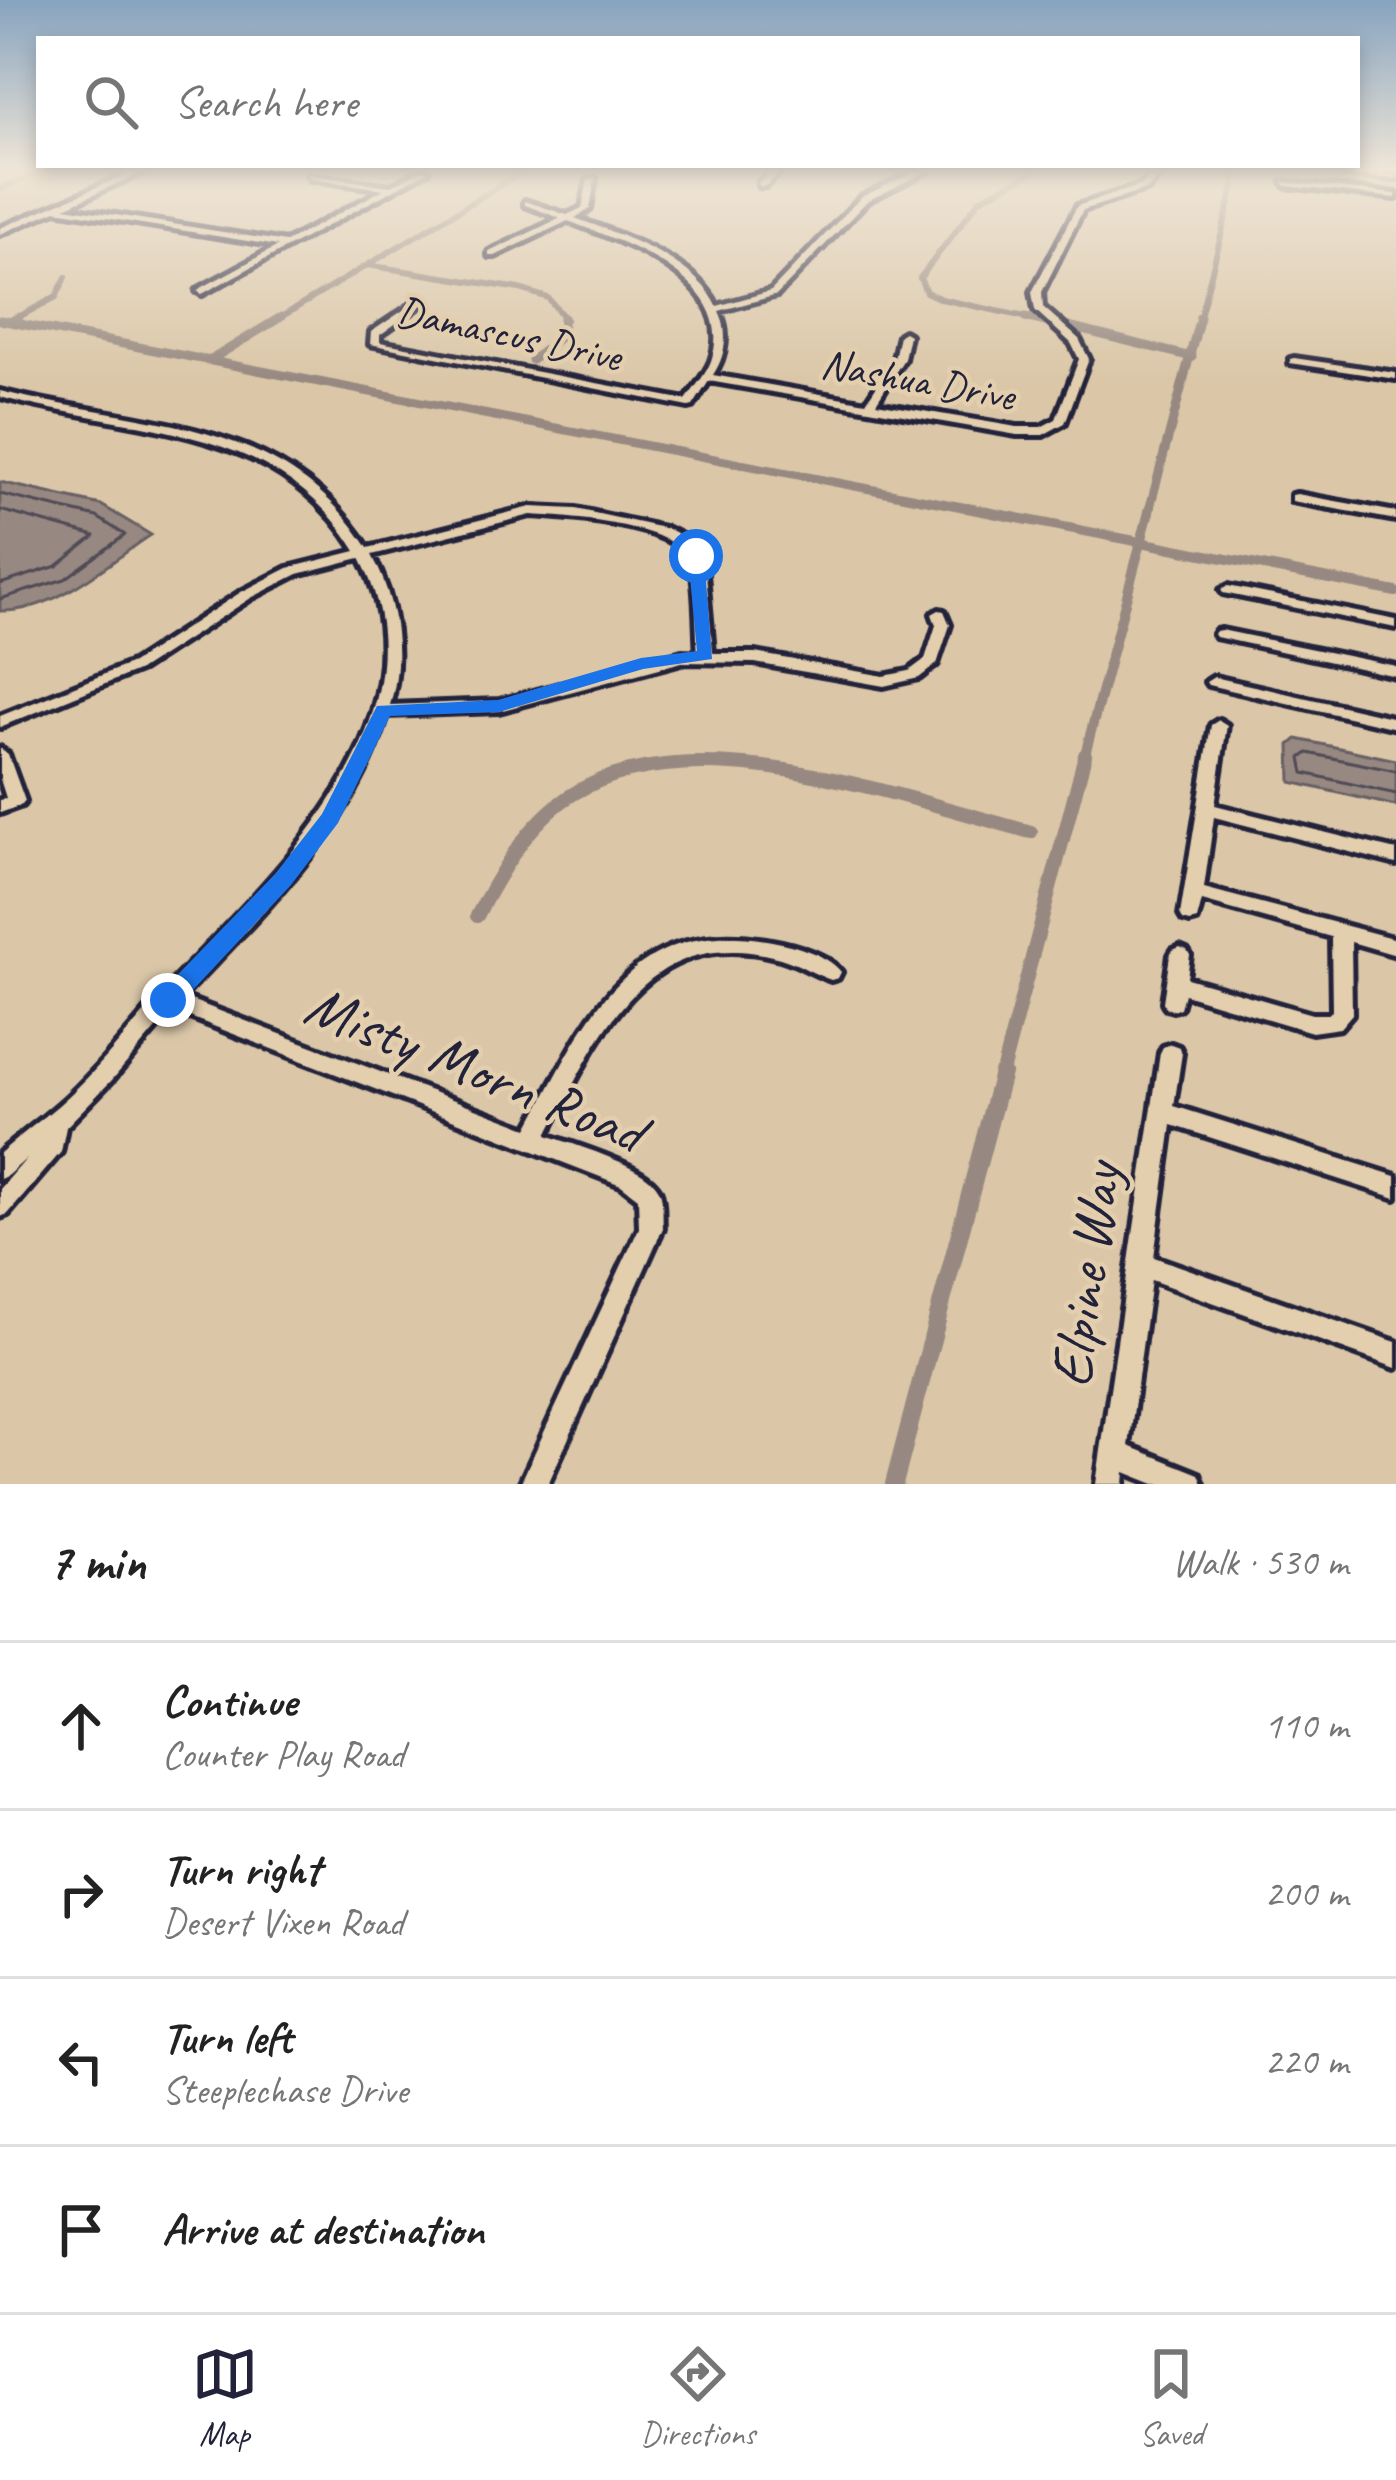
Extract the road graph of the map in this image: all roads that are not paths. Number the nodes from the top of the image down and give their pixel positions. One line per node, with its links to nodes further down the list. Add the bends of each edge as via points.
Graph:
1 (258, 240): 7 (street)
2 (296, 240): 7 (street)
3 (521, 240): 8 (street, Damascus Drive)
4 (617, 240): 11 (street, via 668,262)
5 (824, 240): 11 (street, via 774,293)
6 (1063, 240): 17 (street, Nashua Drive, via 1036,292 1042,313 1083,355 1057,426 1017,431)
7 (287, 245): 9 (street)
8 (492, 254)
9 (202, 291)
10 (417, 304): 15 (street, Damascus Drive, via 375,334 375,344 689,404)
11 (716, 309): 15 (street, via 723,342)
12 (904, 335): 17 (street, via 899,359)
13 (1294, 362): 14 (street)
14 (1396, 376)
15 (710, 378): 17 (street, Nashua Drive)
16 (0, 394): 20 (street, via 178,430 267,460 330,507)
17 (869, 406)
18 (1297, 498): 19 (street)
19 (1396, 516)
20 (363, 550): 25 (street, via 531,511 663,532 697,559); 28 (street, via 384,599 392,658); 29 (street, via 279,577 137,666)
21 (1228, 590): 23 (street)
22 (939, 614): 25 (street, via 932,661 900,679)
23 (1396, 624)
24 (1221, 634): 26 (street)
25 (706, 655): 28 (street, via 641,664 499,706)
26 (1396, 671)
27 (1214, 682): 30 (street)
28 (383, 710): 42 (street, via 330,818 284,879)
29 (0, 722)
30 (1396, 723)
31 (1219, 725): 34 (street)
32 (0, 754): 33 (street, via 16,801)
33 (0, 807)
34 (1205, 808): 35 (street); 36 (street)
35 (1396, 856)
36 (1193, 892): 37 (street); 38 (street)
37 (1190, 915)
38 (1341, 932): 39 (street); 40 (street, via 1342,1015 1334,1022 1174,993)
39 (1396, 946)
40 (1180, 955)
41 (831, 973): 46 (street, via 777,947 735,943 652,966 609,1006)
42 (168, 1000): 45 (street); 46 (street, Misty Morn Road)
43 (1171, 1053): 44 (street, Elpine Way)
44 (1162, 1112): 48 (street, Elpine Way); 50 (street, Elpine Way)
45 (56, 1123): 47 (street); 49 (street, via 53,1144)
46 (533, 1140): 53 (street, Misty Morn Road, via 640,1183 654,1216)
47 (0, 1168)
48 (1396, 1186)
49 (0, 1206)
50 (1141, 1264): 51 (street); 52 (street, Elpine Way)
51 (1396, 1355)
52 (1114, 1454): 54 (street, Elpine Way); 55 (street, Elpine Way)
53 (534, 1484)
54 (1109, 1484)
55 (1189, 1484)

